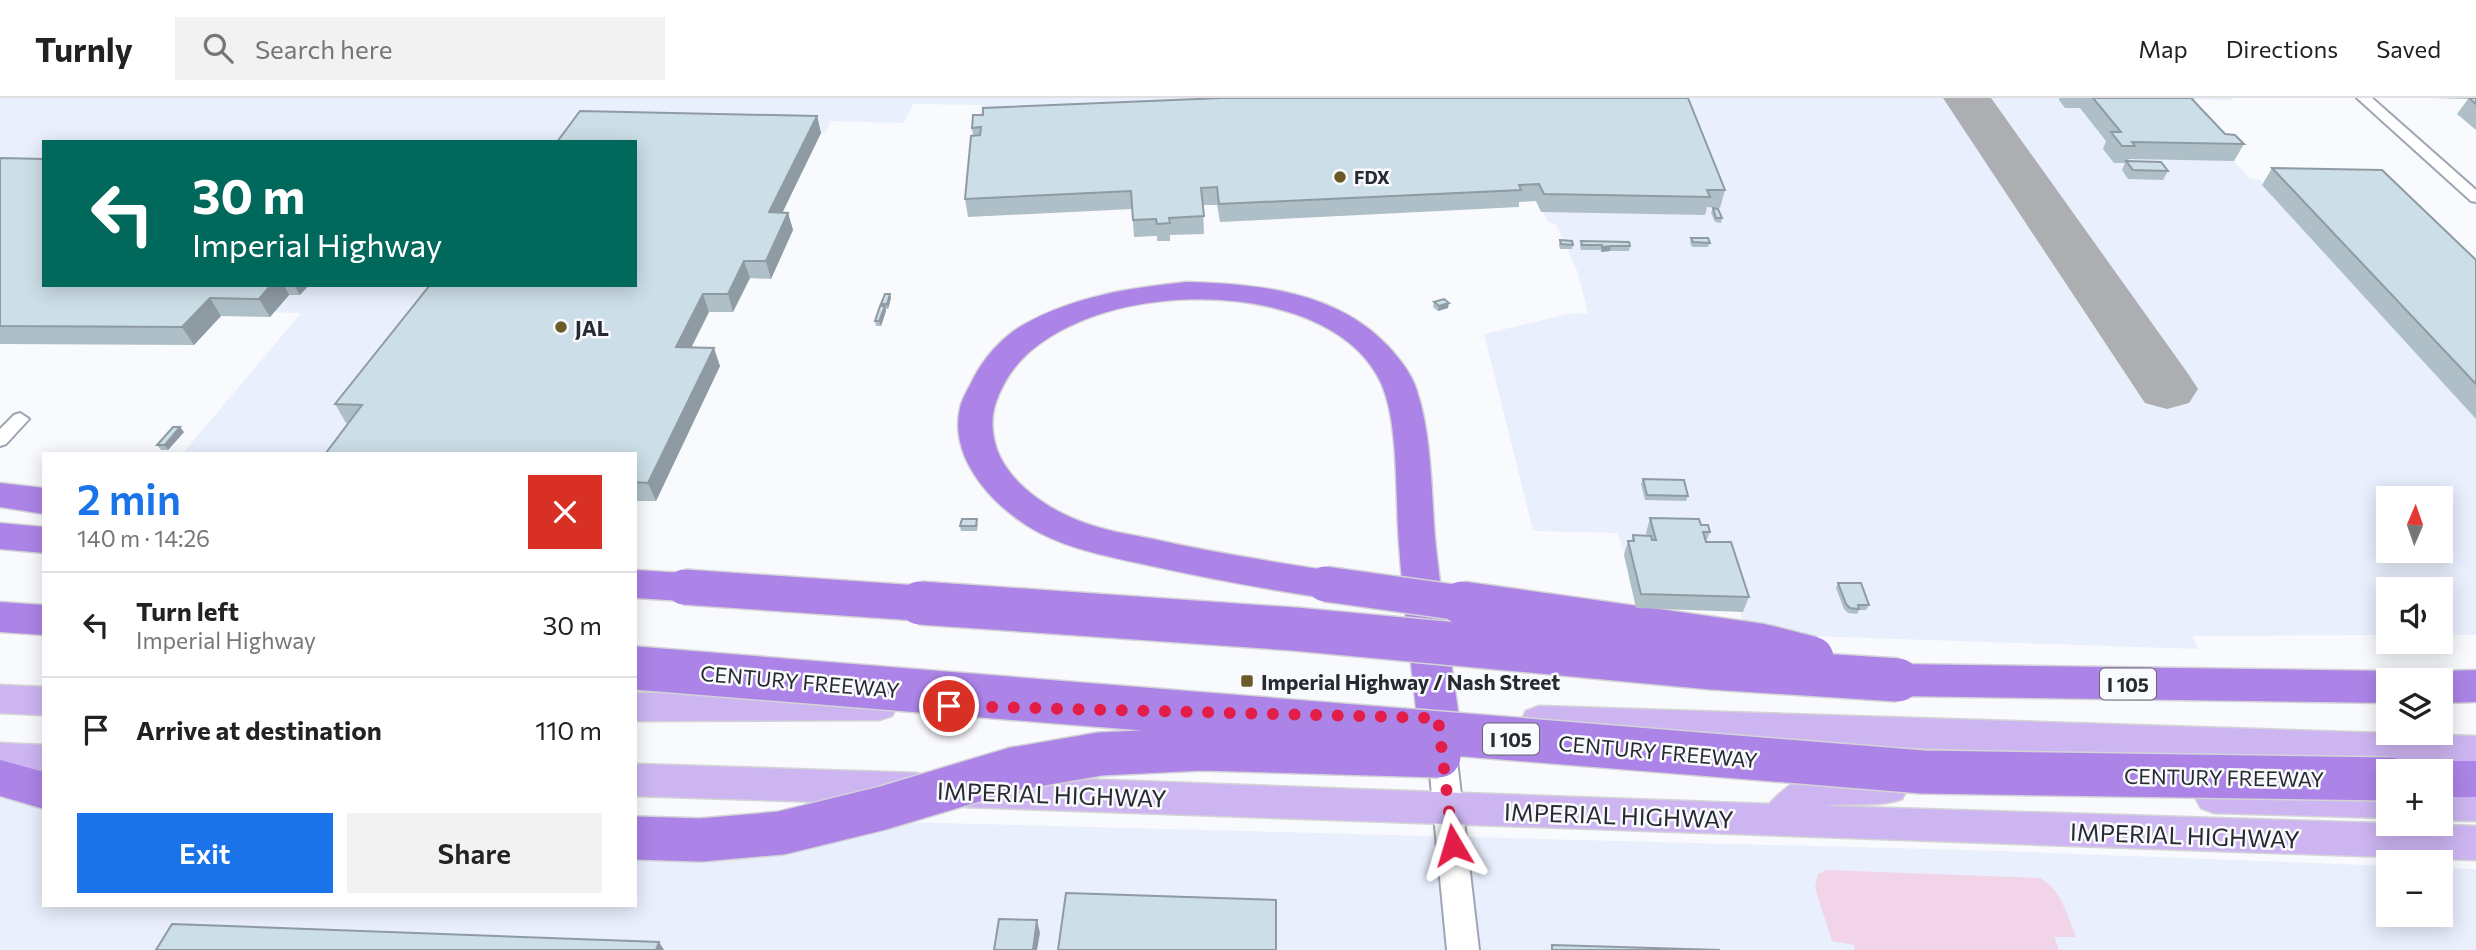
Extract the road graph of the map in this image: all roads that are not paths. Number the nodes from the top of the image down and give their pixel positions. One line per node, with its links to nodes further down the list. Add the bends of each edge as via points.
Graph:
1 (2364, 98): 2 (street)
2 (2476, 198)
3 (20, 419): 4 (street)
4 (0, 440)
5 (0, 495): 6 (highway)
6 (42, 501)
7 (0, 536): 8 (highway)
8 (42, 540)
9 (637, 584): 13 (highway, I 105, bridge, via 1294,629 1712,668)
10 (0, 617): 11 (highway)
11 (42, 620)
12 (637, 668): 25 (highway, CENTURY FREEWAY / I 105, bridge)
13 (1898, 680): 15 (highway, I 105); 20 (highway, bridge, via 1760,645 1211,566 1062,529 1022,505 993,478 977,448 975,415 982,387 1003,357 1038,330 1081,309 1184,289 1287,300 1330,316 1365,341 1397,379 1406,420 1417,543)
14 (2476, 686): 16 (highway)
15 (2376, 687)
16 (2453, 687)
17 (0, 699): 18 (main road)
18 (42, 701)
19 (637, 707): 20 (main road, via 922,705)
20 (1438, 718): 21 (main road); 36 (street)
21 (2322, 747): 22 (main road); 31 (street)
22 (2476, 751)
23 (0, 758): 24 (main road)
24 (42, 760)
25 (1923, 772): 32 (highway, CENTURY FREEWAY / I 105, bridge); 39 (highway, bridge, via 1202,749 1100,754 1013,769 781,833 701,840)
26 (0, 778): 30 (highway)
27 (2453, 779): 28 (highway)
28 (2476, 779)
29 (637, 780): 36 (main road, IMPERIAL HIGHWAY)
30 (42, 790)
31 (2376, 792)
32 (2376, 794)
33 (2376, 794): 37 (main road, via 1849,787 1804,793)
34 (2453, 804): 35 (main road)
35 (2476, 805)
36 (1449, 807): 37 (main road, IMPERIAL HIGHWAY); 42 (street)
37 (1778, 821): 40 (main road, IMPERIAL HIGHWAY)
38 (2382, 836): 40 (street)
39 (637, 838)
40 (2382, 841): 41 (main road, IMPERIAL HIGHWAY)
41 (2476, 843)
42 (1463, 950)

